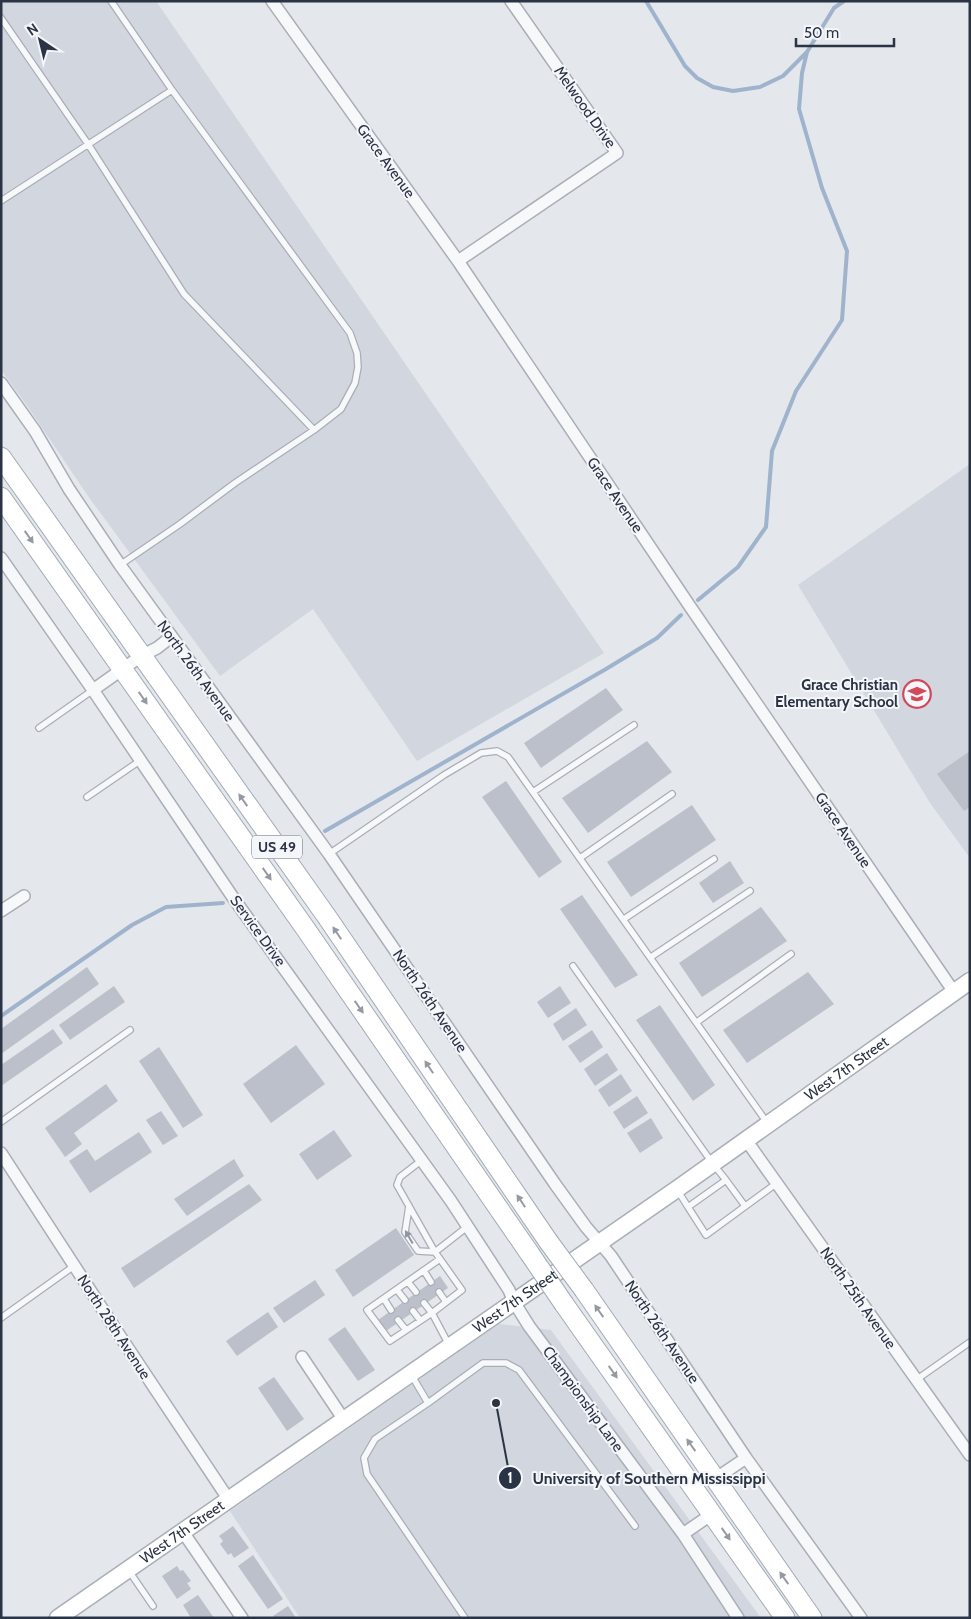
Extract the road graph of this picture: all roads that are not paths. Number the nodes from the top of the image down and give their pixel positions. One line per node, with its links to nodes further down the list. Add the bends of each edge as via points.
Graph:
1 (111, 1): 5 (lane)
2 (272, 1): 8 (street, Grace Avenue)
3 (511, 1): 8 (street, Melwood Drive, via 617,153)
4 (1, 18): 6 (lane)
5 (172, 90): 6 (lane); 10 (lane, via 350,333 357,353 355,383 341,409)
6 (88, 144): 7 (lane); 10 (lane, via 184,294)
7 (1, 202)
8 (458, 261): 36 (street, Grace Avenue, via 694,614)
9 (1, 383): 14 (street, North 26th Avenue)
10 (314, 430): 14 (lane)
11 (1, 457): 16 (main road, US 49)
12 (1, 497): 17 (main road, US 49, one-way to 17)
13 (1, 558): 18 (street, Service Drive)
14 (120, 566): 15 (street, North 26th Avenue)
15 (171, 637): 16 (street); 25 (street, North 26th Avenue)
16 (141, 656): 17 (street); 83 (main road, US 49, one-way to 16, bridge, via 327,918)
17 (123, 670): 18 (street); 85 (main road, US 49, one-way to 85, bridge)
18 (93, 690): 20 (lane); 21 (street, Service Drive)
19 (634, 725): 22 (lane)
20 (39, 728)
21 (141, 760): 24 (lane); 43 (street, Service Drive, via 234,899)
22 (533, 792): 25 (lane, via 508,757 497,751 480,753 444,774); 26 (lane)
23 (672, 794): 26 (lane)
24 (87, 797)
25 (329, 854): 52 (street, North 26th Avenue, via 555,1184)
26 (580, 858): 31 (lane)
27 (714, 859): 31 (lane)
28 (750, 891): 33 (lane)
29 (24, 896): 30 (street)
30 (1, 912)
31 (624, 920): 33 (lane)
32 (791, 954): 37 (lane)
33 (651, 957): 37 (lane)
34 (573, 966): 44 (lane)
35 (970, 981): 36 (main road, West 7th Street)
36 (954, 992): 40 (main road, West 7th Street)
37 (697, 1022): 40 (lane)
38 (130, 1030): 39 (lane)
39 (1, 1122)
40 (768, 1124): 41 (main road, West 7th Street)
41 (746, 1140): 44 (main road, West 7th Street); 46 (street, North 25th Avenue)
42 (1, 1154): 55 (street, North 28th Avenue)
43 (422, 1160): 48 (lane, via 400,1177 397,1185); 51 (street, Service Drive)
44 (713, 1164): 45 (lane); 47 (main road, West 7th Street)
45 (726, 1180): 49 (lane); 50 (lane)
46 (777, 1183): 49 (lane); 78 (street, North 25th Avenue)
47 (677, 1189): 50 (lane); 52 (main road, West 7th Street)
48 (409, 1206): 53 (lane); 53 (lane, one-way to 48, via 418,1251 405,1232)
49 (745, 1206): 50 (lane, via 706,1235)
50 (688, 1207)
51 (467, 1227): 53 (lane); 66 (street, Service Drive)
52 (599, 1242): 66 (main road, West 7th Street); 82 (street, North 26th Avenue)
53 (435, 1252): 54 (lane)
54 (440, 1260): 56 (lane); 65 (lane, via 462,1290)
55 (74, 1266): 70 (lane); 84 (street, North 28th Avenue)
56 (424, 1271): 57 (lane); 58 (lane)
57 (408, 1282): 59 (lane); 60 (lane)
58 (431, 1282)
59 (397, 1290): 62 (lane); 63 (lane)
60 (416, 1292)
61 (439, 1292): 65 (lane)
62 (384, 1300): 67 (lane); 73 (lane, via 368,1310 390,1341)
63 (405, 1300)
64 (424, 1302): 69 (lane)
65 (446, 1302): 69 (lane)
66 (514, 1302): 75 (main road, West 7th Street); 88 (street, Championship Lane)
67 (392, 1310)
68 (413, 1311): 72 (lane)
69 (432, 1313): 72 (lane); 75 (lane)
70 (1, 1318)
71 (398, 1320): 73 (lane)
72 (420, 1320): 73 (lane)
73 (406, 1330)
74 (970, 1342): 78 (lane)
75 (450, 1347): 77 (main road, West 7th Street)
76 (302, 1357): 80 (street)
77 (410, 1374): 79 (lane); 80 (main road, West 7th Street)
78 (916, 1380): 81 (street, North 25th Avenue)
79 (428, 1402): 86 (lane, via 482,1363 506,1363 519,1370); 93 (lane, via 375,1439 364,1458 367,1474)
80 (344, 1420): 84 (main road, West 7th Street)
81 (970, 1456)
82 (746, 1458): 83 (street); 97 (street, North 26th Avenue)
83 (715, 1479): 96 (main road, US 49, one-way to 83)
84 (229, 1500): 87 (main road, West 7th Street)
85 (712, 1514): 88 (street); 95 (main road, US 49, one-way to 95)
86 (635, 1526)
87 (183, 1532): 89 (main road, West 7th Street); 92 (street)
88 (683, 1534): 94 (street, Championship Lane)
89 (128, 1570): 90 (lane); 91 (main road, West 7th Street)
90 (153, 1606)
91 (58, 1618)
92 (242, 1618)
93 (465, 1618)
94 (738, 1618)
95 (785, 1618)
96 (812, 1618)
97 (861, 1618)

